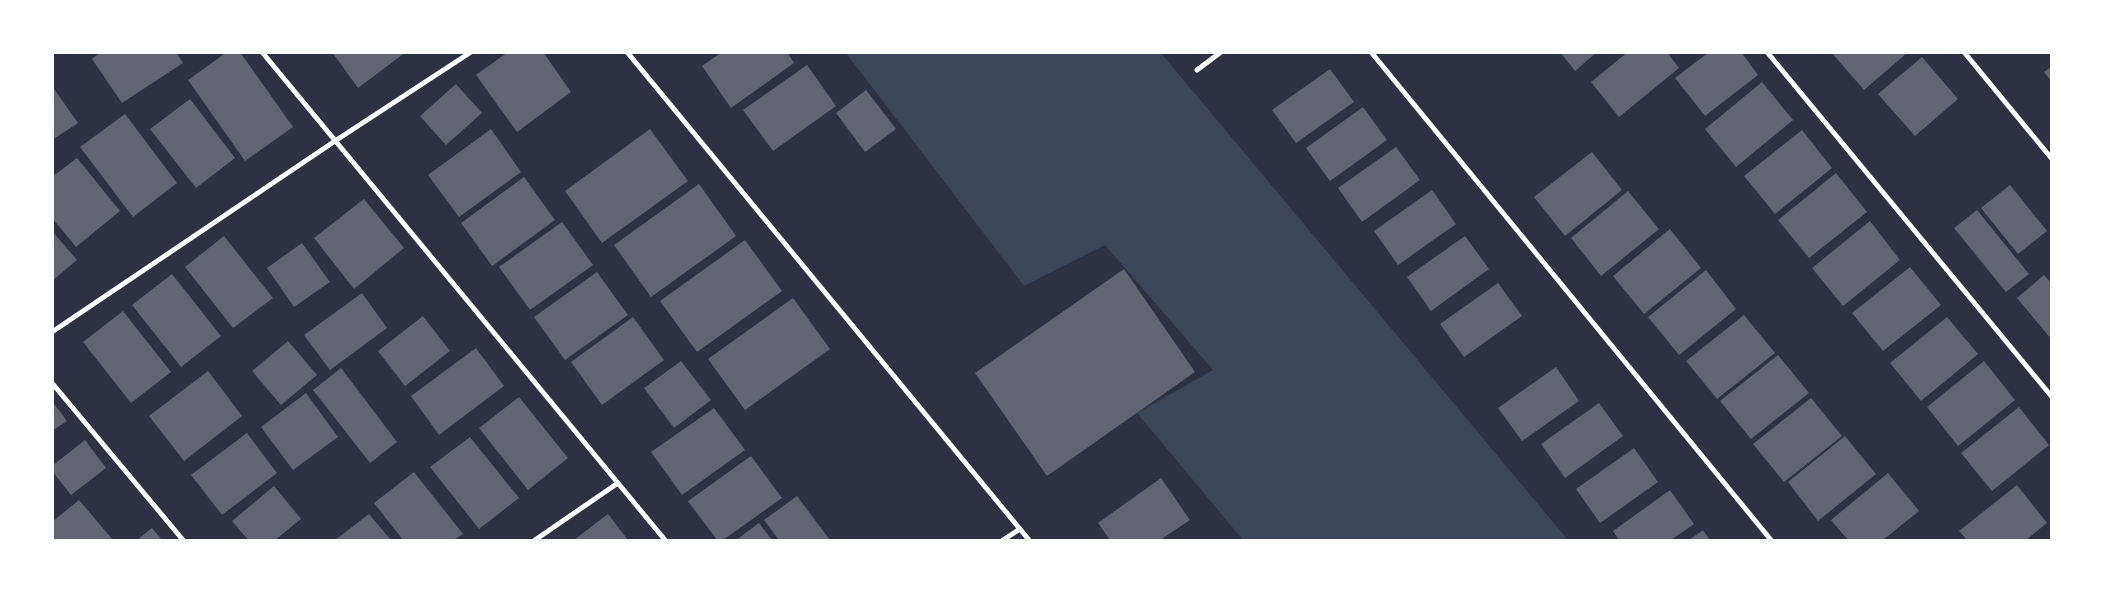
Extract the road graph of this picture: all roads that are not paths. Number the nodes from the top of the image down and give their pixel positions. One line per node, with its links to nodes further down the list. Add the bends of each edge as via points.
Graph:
1 (262, 52): 9 (street)
2 (471, 52): 9 (street)
3 (626, 52): 15 (street)
4 (1222, 52): 8 (street)
5 (1371, 52): 21 (street)
6 (1767, 52): 13 (street)
7 (1964, 52): 10 (street)
8 (1197, 70)
9 (335, 141): 11 (street); 14 (street)
10 (2052, 158)
11 (52, 332)
12 (52, 383): 16 (street)
13 (2052, 397)
14 (618, 483): 17 (street); 18 (street)
15 (1020, 529): 19 (street); 20 (street)
16 (183, 540)
17 (535, 540)
18 (666, 540)
19 (1003, 540)
20 (1029, 540)
21 (1771, 540)

